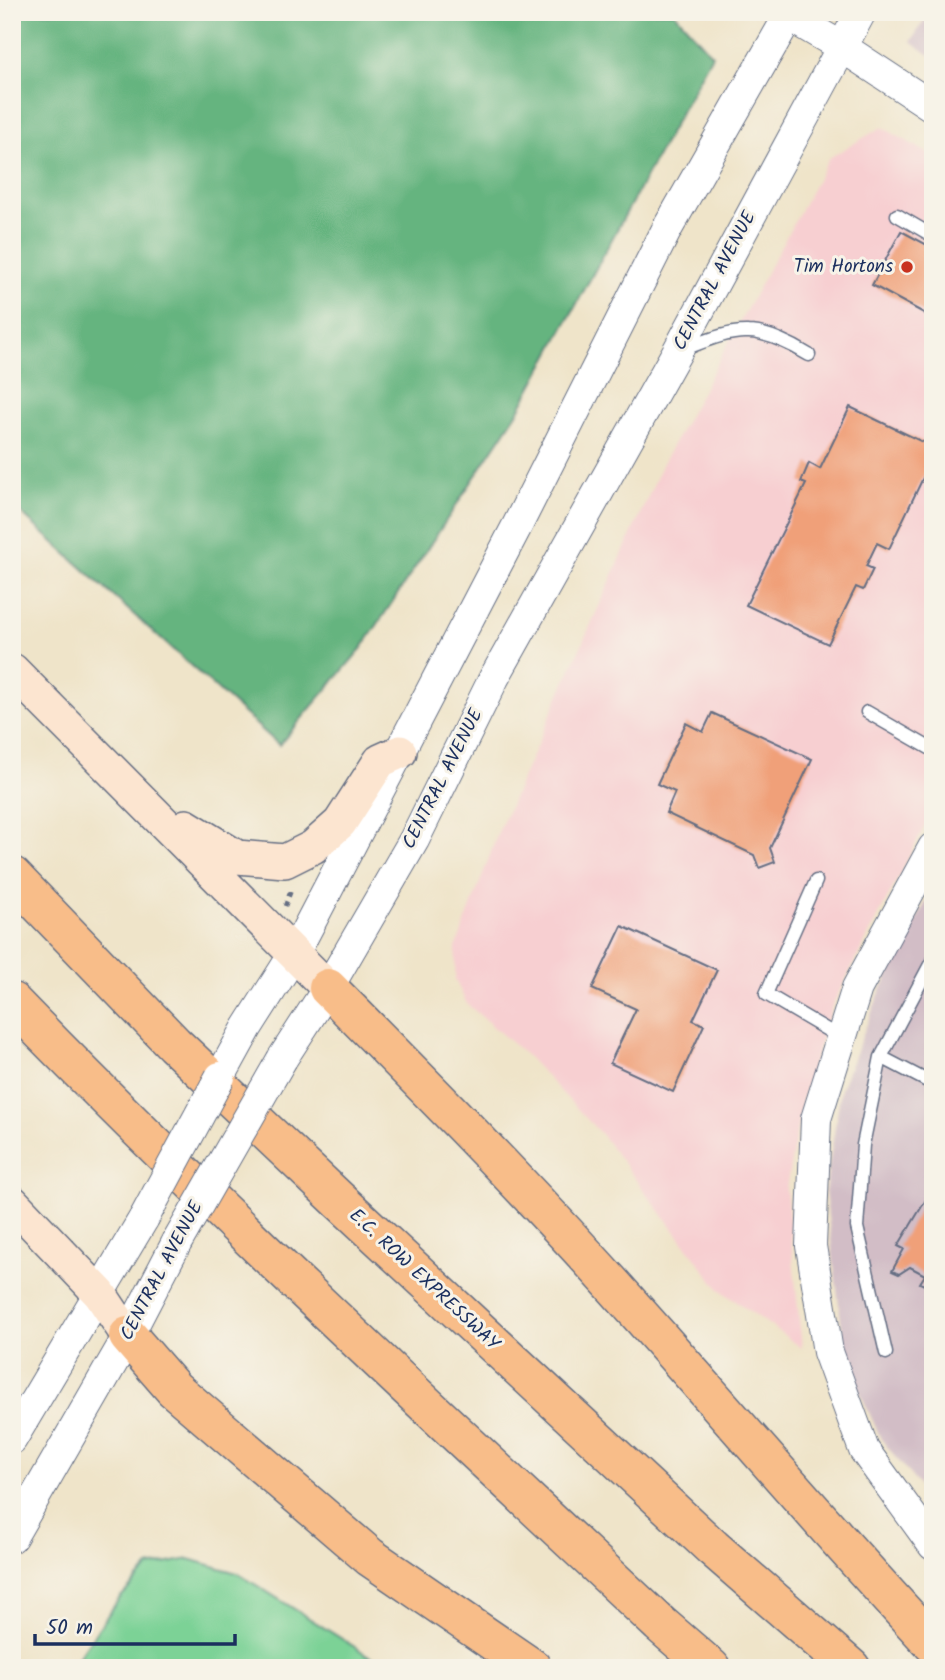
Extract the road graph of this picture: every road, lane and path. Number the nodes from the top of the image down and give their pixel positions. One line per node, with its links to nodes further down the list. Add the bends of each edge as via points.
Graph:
1 (861, 12): 3 (street, CENTRAL AVENUE)
2 (790, 14): 3 (street); 12 (street, via 667,229)
3 (842, 47): 4 (street); 7 (street, CENTRAL AVENUE)
4 (933, 107)
5 (897, 215): 6 (lane)
6 (933, 236)
7 (677, 352): 8 (lane, via 717,337 748,332 791,344); 21 (street, CENTRAL AVENUE, via 494,678 414,840)
8 (809, 355)
9 (12, 670): 13 (main road)
10 (867, 712): 11 (lane)
11 (933, 750)
12 (400, 752): 13 (main road, via 380,761 340,823 313,847 285,861 237,857 193,832 151,795); 19 (street)
13 (121, 779): 19 (main road)
14 (933, 848): 23 (street, via 858,988)
15 (12, 876): 36 (highway, E.C. ROW EXPRESSWAY, via 174,1044 340,1201 713,1548)
16 (816, 881): 23 (lane, via 766,994)
17 (293, 887): 18 (path)
18 (283, 910)
19 (294, 954): 21 (main road); 27 (street, bridge, via 247,1028)
20 (933, 959): 24 (lane)
21 (328, 988): 28 (street, CENTRAL AVENUE, bridge, via 282,1059); 33 (highway, via 611,1282)
22 (12, 1002): 35 (highway, via 282,1270)
23 (841, 1038): 32 (street, via 816,1119 811,1246 828,1352 864,1450)
24 (881, 1057): 25 (lane); 29 (lane, via 863,1145 857,1227)
25 (933, 1084)
26 (12, 1202): 27 (main road)
27 (100, 1294): 28 (main road); 30 (street)
28 (128, 1336): 31 (street, CENTRAL AVENUE); 34 (highway, via 174,1389 370,1557)
29 (886, 1353)
30 (12, 1439)
31 (12, 1537)
32 (933, 1545)
33 (933, 1644)
34 (532, 1668)
35 (710, 1668)
36 (851, 1668)

